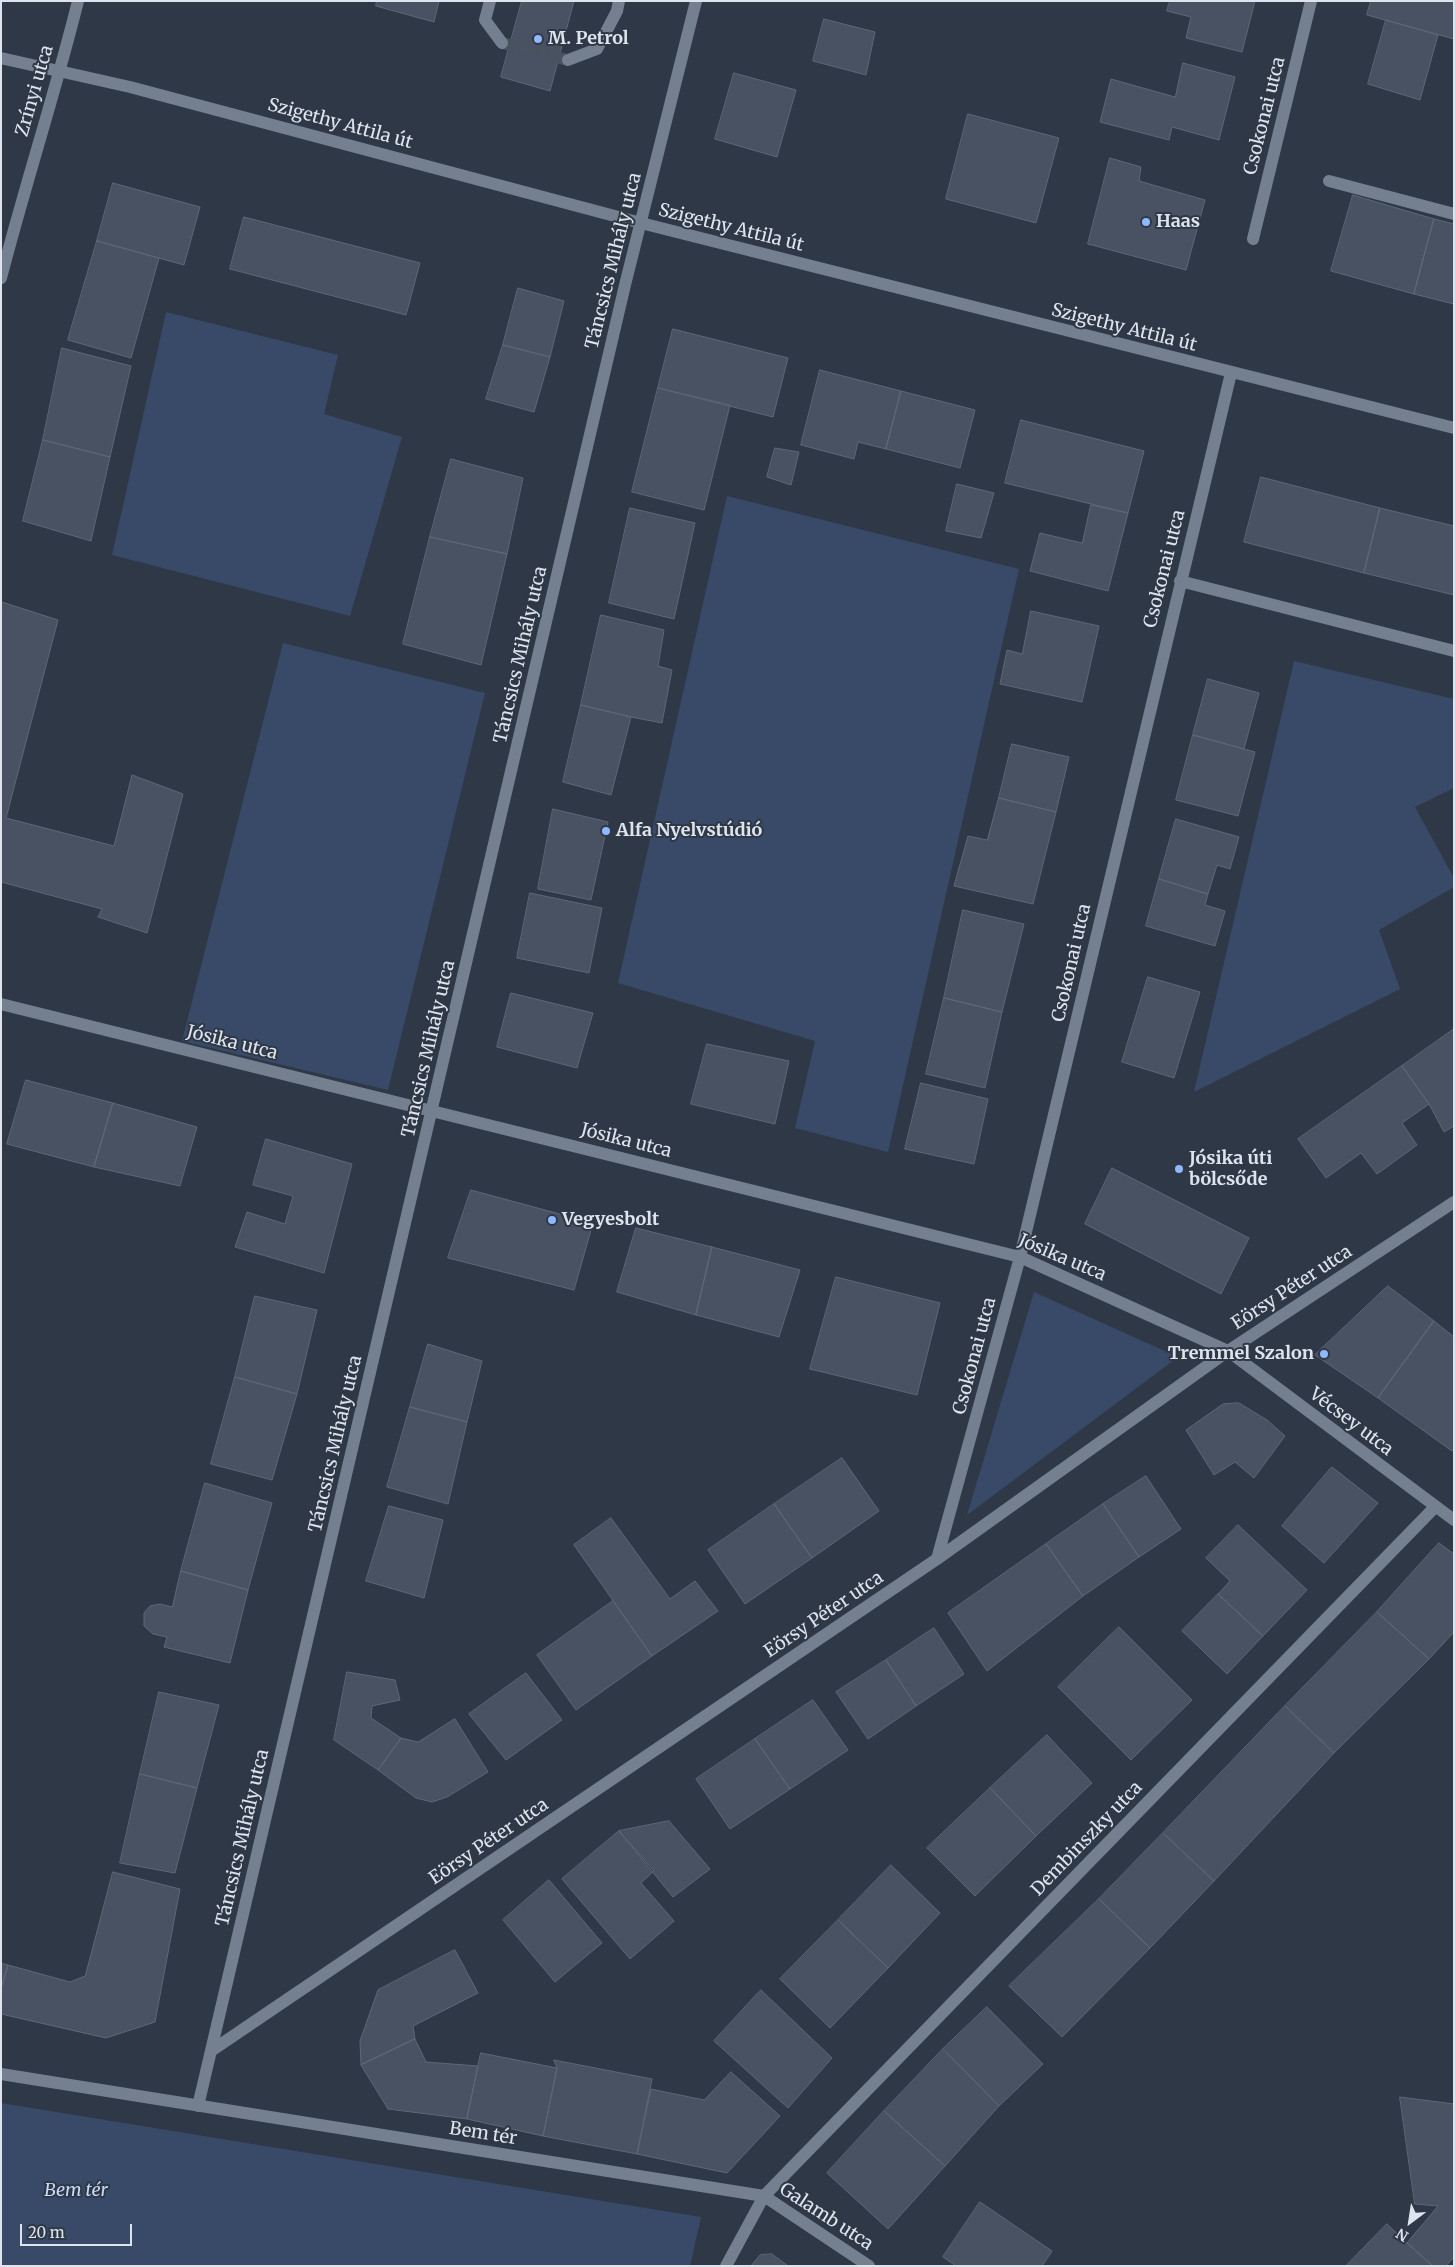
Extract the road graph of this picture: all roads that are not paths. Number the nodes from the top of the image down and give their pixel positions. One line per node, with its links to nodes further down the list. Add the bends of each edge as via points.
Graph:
1 (78, 1): 9 (street, Zrínyi utca)
2 (490, 1): 6 (street, via 485,20)
3 (619, 1): 8 (street, via 617,12 597,49)
4 (696, 1): 12 (street, Táncsics Mihály utca)
5 (1311, 1): 13 (street, Csokonai utca)
6 (502, 44)
7 (1, 58): 9 (street, Szigethy Attila út)
8 (568, 60)
9 (61, 70): 12 (street, Szigethy Attila út); 14 (street, Zrínyi utca)
10 (1329, 181): 11 (street)
11 (1454, 214)
12 (641, 223): 15 (street, Szigethy Attila út); 20 (street, Táncsics Mihály utca)
13 (1252, 239)
14 (1, 278)
15 (1231, 373): 16 (street, Szigethy Attila út); 17 (street, Csokonai utca)
16 (1454, 428)
17 (1180, 581): 18 (street); 22 (street, Csokonai utca)
18 (1454, 651)
19 (1, 1004): 20 (street, Jósika utca)
20 (432, 1110): 22 (street, Jósika utca); 27 (street, Táncsics Mihály utca)
21 (1454, 1202): 23 (street, Eörsy Péter utca)
22 (1020, 1257): 23 (street, Jósika utca); 26 (street, Csokonai utca)
23 (1228, 1351): 24 (street, Vécsey utca); 26 (street, Eörsy Péter utca)
24 (1435, 1507): 25 (street, Vécsey utca); 30 (street, Dembinszky utca)
25 (1454, 1520)
26 (937, 1559): 27 (street, Eörsy Péter utca)
27 (211, 2051): 29 (street, Táncsics Mihály utca)
28 (1, 2074): 29 (street, Bem tér)
29 (198, 2106): 30 (street, Bem tér)
30 (764, 2196): 31 (street); 32 (street, Galamb utca)
31 (726, 2266)
32 (869, 2266)

